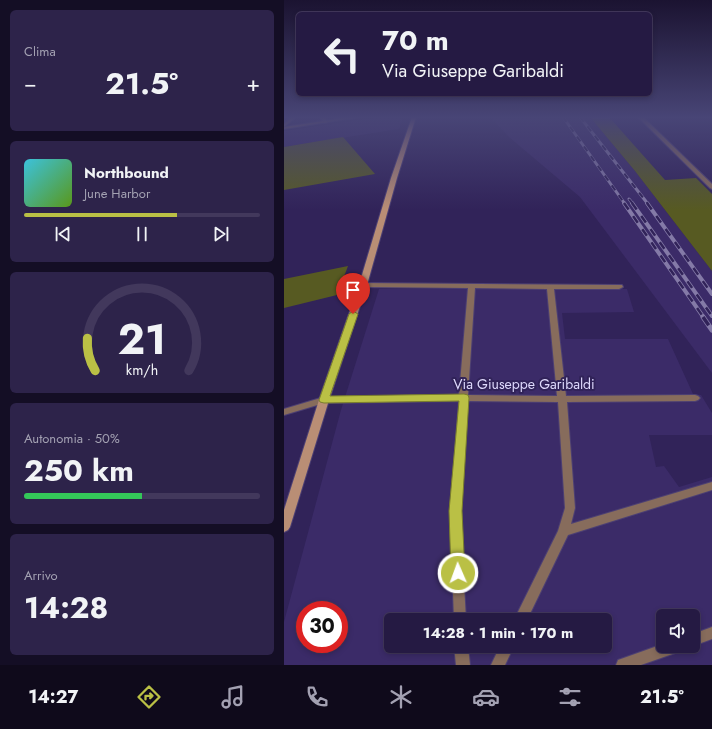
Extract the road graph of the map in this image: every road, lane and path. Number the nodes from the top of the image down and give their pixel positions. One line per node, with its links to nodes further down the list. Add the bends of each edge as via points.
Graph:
1 (404, 148): 4 (main road)
2 (672, 148): 3 (street)
3 (712, 187)
4 (363, 285): 5 (street); 11 (main road)
5 (472, 286): 6 (street); 8 (street)
6 (550, 287): 7 (street); 10 (street)
7 (619, 287)
8 (464, 398): 10 (street, Via Giuseppe Garibaldi); 11 (street, Via Giuseppe Garibaldi); 16 (street, via 455,511)
9 (695, 398): 10 (street, Via Giuseppe Garibaldi)
10 (562, 399): 15 (street, via 570,508)
11 (324, 400): 12 (street, Via Giuseppe Garibaldi); 14 (main road)
12 (284, 412)
13 (712, 486): 15 (street)
14 (284, 527)
15 (564, 531): 17 (street)
16 (460, 613)
17 (523, 613)
18 (712, 633): 19 (street)
19 (700, 637)
20 (462, 653): 23 (street)
21 (504, 653): 24 (street)
22 (656, 653): 25 (street)
23 (463, 665)
24 (498, 665)
25 (623, 665)

